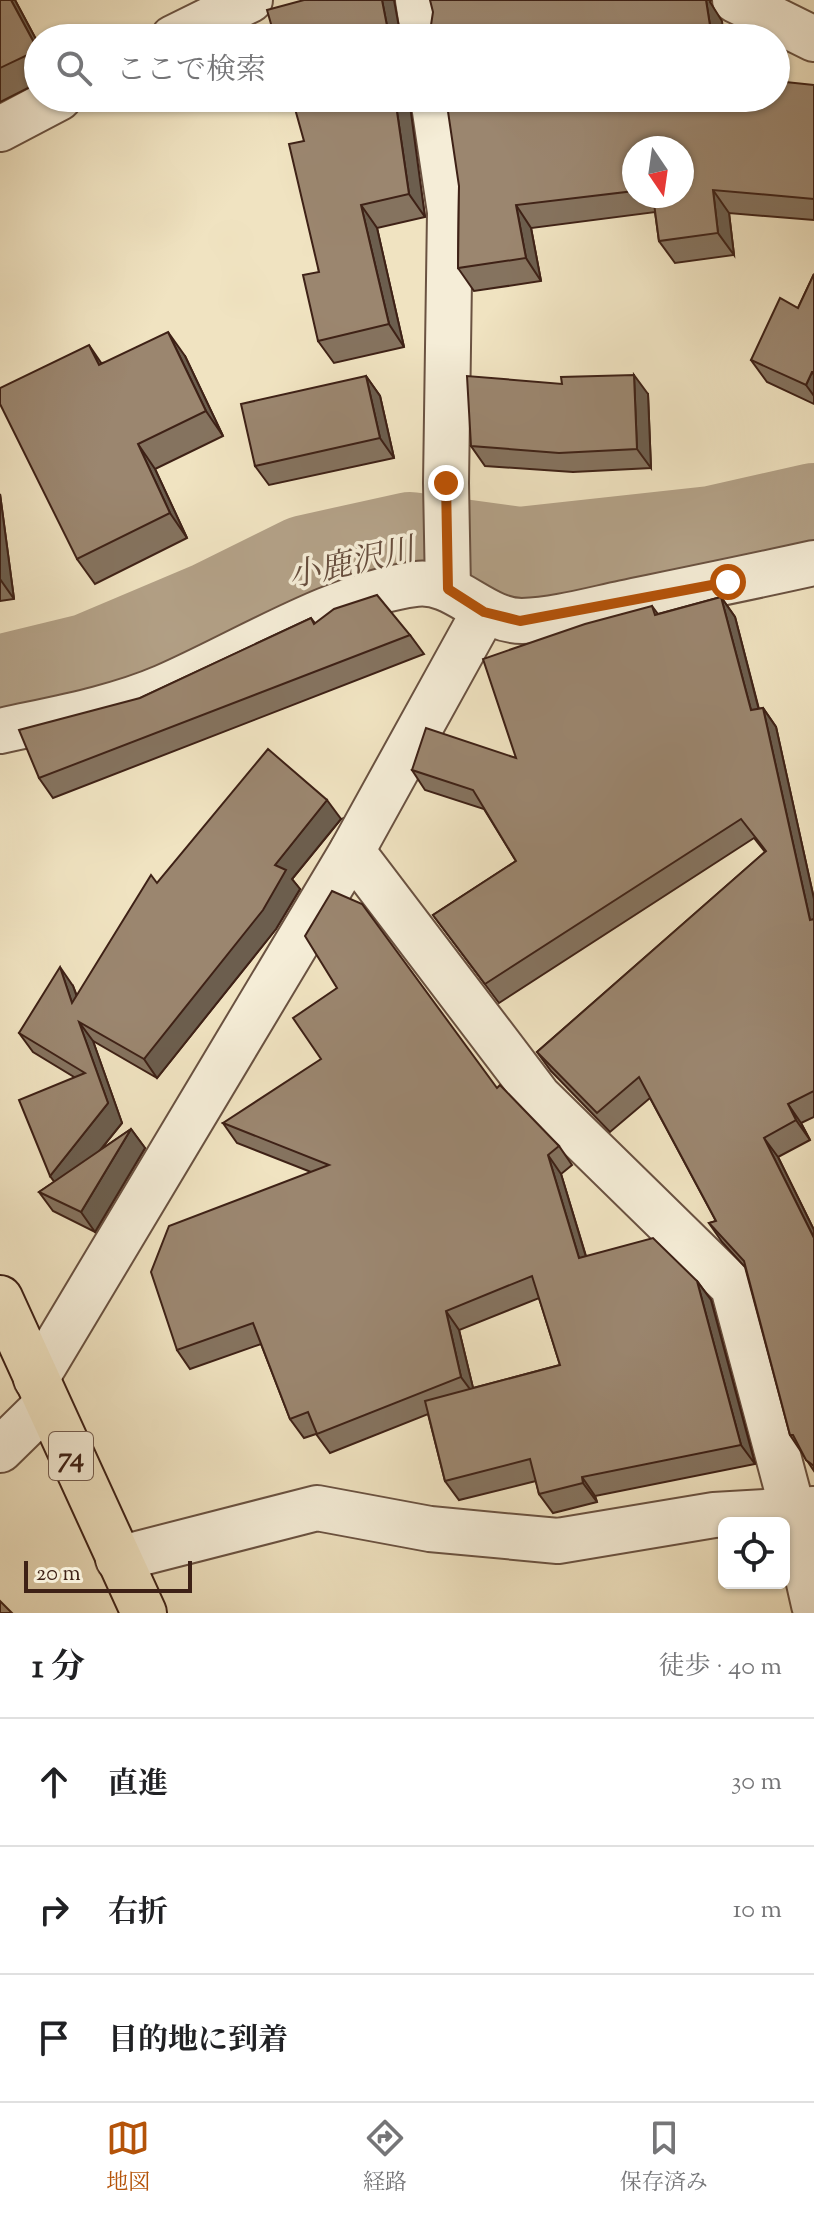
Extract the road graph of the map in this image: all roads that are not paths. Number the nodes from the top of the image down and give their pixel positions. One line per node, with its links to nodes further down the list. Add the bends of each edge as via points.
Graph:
1 (250, 0): 4 (street)
2 (418, 0): 5 (street)
3 (735, 0): 6 (street)
4 (201, 24)
5 (422, 24)
6 (784, 24)
7 (790, 27): 8 (street)
8 (814, 39)
9 (32, 112): 11 (street)
10 (435, 112): 13 (street, via 450,212 446,483)
11 (0, 129)
12 (814, 563): 13 (street, via 520,621)
13 (466, 600): 14 (street, via 419,583 383,590 161,689); 15 (street)
14 (0, 731)
15 (352, 851): 17 (street); 19 (street, via 539,1097 733,1287)
16 (0, 1298): 17 (main road, 74)
17 (42, 1391): 18 (street); 20 (main road, 74)
18 (0, 1450)
19 (803, 1508): 20 (street, via 714,1515 558,1541 430,1529 317,1508); 21 (street)
20 (118, 1559): 22 (main road, 74)
21 (814, 1605)
22 (144, 1613)

